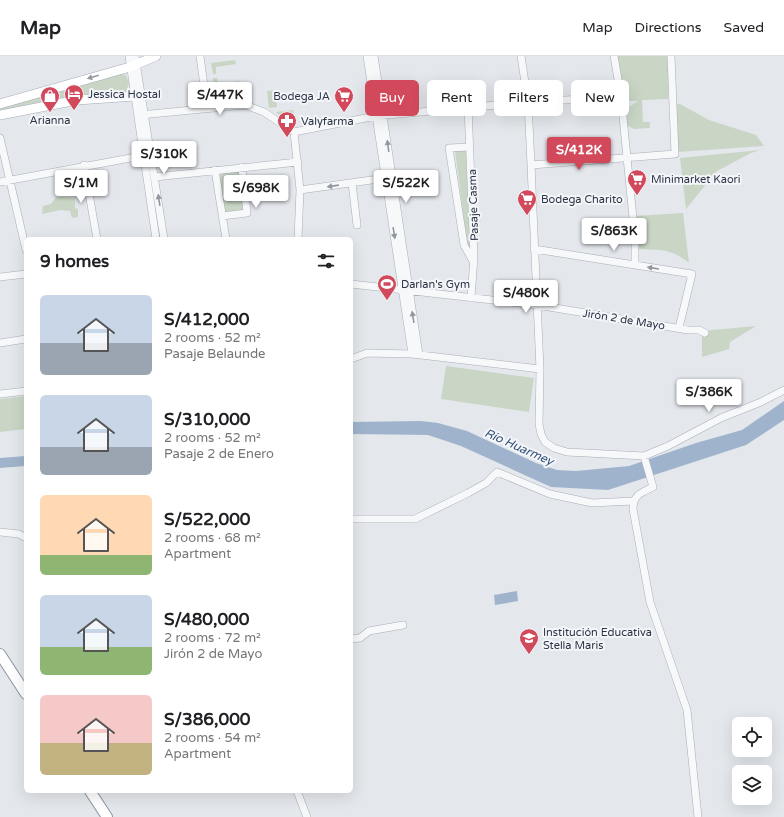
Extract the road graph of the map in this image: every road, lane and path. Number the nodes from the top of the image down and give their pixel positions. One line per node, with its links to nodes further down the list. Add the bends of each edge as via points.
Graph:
1 (129, 56): 9 (street)
2 (156, 56): 9 (main road)
3 (200, 56): 16 (street)
4 (367, 56): 10 (street)
5 (374, 56): 11 (street)
6 (521, 56): 12 (street)
7 (614, 56): 13 (street)
8 (671, 56): 29 (street, via 675,154)
9 (134, 63): 14 (street); 15 (main road, one-way to 15); 17 (street)
10 (372, 80)
11 (376, 80)
12 (525, 80)
13 (618, 80)
14 (135, 96): 17 (street); 18 (main road, via 77,100)
15 (0, 104)
16 (207, 108): 17 (street); 25 (street, via 245,105 256,108)
17 (141, 114): 28 (street)
18 (0, 115)
19 (375, 116): 25 (street)
20 (380, 116): 36 (street)
21 (380, 116): 55 (street, one-way to 21)
22 (468, 116): 27 (street, Pasaje Casma)
23 (529, 116): 32 (street)
24 (622, 116): 29 (street)
25 (294, 132): 30 (street)
26 (0, 138): 37 (street)
27 (470, 147): 50 (street, Pasaje Casma); 50 (street, Pasaje Casma, via 449,148 464,245)
28 (147, 155): 31 (street); 35 (street); 44 (street)
29 (625, 158): 32 (street); 51 (street)
30 (298, 162): 33 (street); 40 (street)
31 (84, 165): 37 (street); 43 (street)
32 (531, 165): 49 (street)
33 (242, 167): 34 (street); 41 (street, via 247,213)
34 (215, 170): 35 (street); 41 (street)
35 (155, 177): 45 (street, one-way to 35)
36 (386, 178): 39 (street); 55 (street, one-way to 55)
37 (10, 179): 38 (street); 48 (street)
38 (0, 182)
39 (352, 183): 40 (street, one-way to 40); 42 (street)
40 (300, 190): 47 (street)
41 (222, 216): 46 (street)
42 (357, 225)
43 (97, 237)
44 (156, 237)
45 (164, 237)
46 (226, 237)
47 (298, 237)
48 (24, 241)
49 (534, 249): 51 (street); 57 (street)
50 (474, 263): 56 (street, Pasaje Casma)
51 (635, 265): 58 (street, one-way to 51, via 692,274)
52 (24, 274): 53 (street)
53 (0, 278)
54 (353, 284): 55 (street, Jirón 2 de Mayo)
55 (406, 291): 56 (street, Jirón 2 de Mayo); 62 (street)
56 (472, 298): 57 (street, Jirón 2 de Mayo)
57 (537, 305): 58 (street, Jirón 2 de Mayo); 64 (street)
58 (679, 328): 59 (street, Jirón 2 de Mayo)
59 (705, 333)
60 (24, 339): 61 (street)
61 (0, 343)
62 (416, 355): 63 (street, via 367,353); 64 (street)
63 (353, 357)
64 (540, 369): 68 (street, via 539,424 545,442 567,452)
65 (784, 390): 68 (street)
66 (24, 391): 67 (street)
67 (0, 394)
68 (644, 456): 69 (street, via 653,487)
69 (633, 500): 70 (street, via 592,504 550,494 497,472 486,483 468,494 415,519); 81 (street, via 650,602 687,710)
70 (353, 519)
71 (0, 532): 72 (street)
72 (24, 537)
73 (403, 625): 74 (street, via 369,631 360,638)
74 (353, 639)
75 (0, 654): 76 (highway)
76 (24, 691)
77 (91, 793): 79 (highway)
78 (298, 793): 80 (street)
79 (108, 817)
80 (307, 817)
81 (698, 817)

